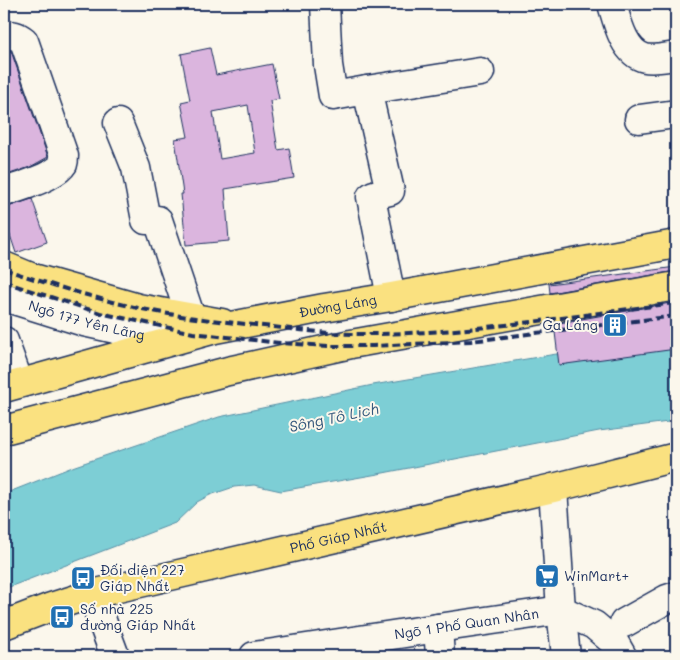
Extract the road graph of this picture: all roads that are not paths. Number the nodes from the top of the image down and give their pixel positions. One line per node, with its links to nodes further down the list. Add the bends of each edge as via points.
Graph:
1 (324, 4): 6 (street, via 333,96)
2 (612, 4): 4 (street, via 624,39 638,55 646,58)
3 (4, 35): 10 (street, via 14,35 24,42 64,160 56,171)
4 (676, 56)
5 (480, 72): 6 (street)
6 (367, 90): 15 (street, via 390,191 371,198)
7 (676, 114): 8 (street)
8 (639, 119)
9 (118, 123): 16 (street, via 136,168 146,220 158,220)
10 (4, 192)
11 (676, 244): 15 (main road, Đường Láng)
12 (4, 266): 16 (main road, via 33,278 138,308)
13 (676, 286): 21 (main road, via 351,344 228,371)
14 (4, 297): 19 (street, Ngõ 177 Yên Lãng, via 84,322)
15 (391, 297): 17 (main road, Đường Láng)
16 (191, 318): 17 (main road)
17 (236, 325): 19 (main road, Đường Láng)
18 (4, 341): 20 (street)
19 (170, 341): 20 (main road, Đường Láng)
20 (12, 386)
21 (4, 430)
22 (676, 457): 23 (main road, Phố Giáp Nhất)
23 (553, 488): 24 (main road, Phố Giáp Nhất); 26 (street)
24 (92, 594): 28 (main road, Phố Giáp Nhất); 30 (street)
25 (676, 596): 27 (street)
26 (560, 610): 29 (street, Ngõ 1 Phố Quan Nhân); 33 (street); 34 (street, via 594,625 614,642)
27 (624, 623)
28 (4, 625)
29 (438, 628): 31 (street, Ngõ 1 Phố Quan Nhân); 32 (street)
30 (115, 656)
31 (254, 656)
32 (440, 656)
33 (566, 656)
34 (622, 656)

